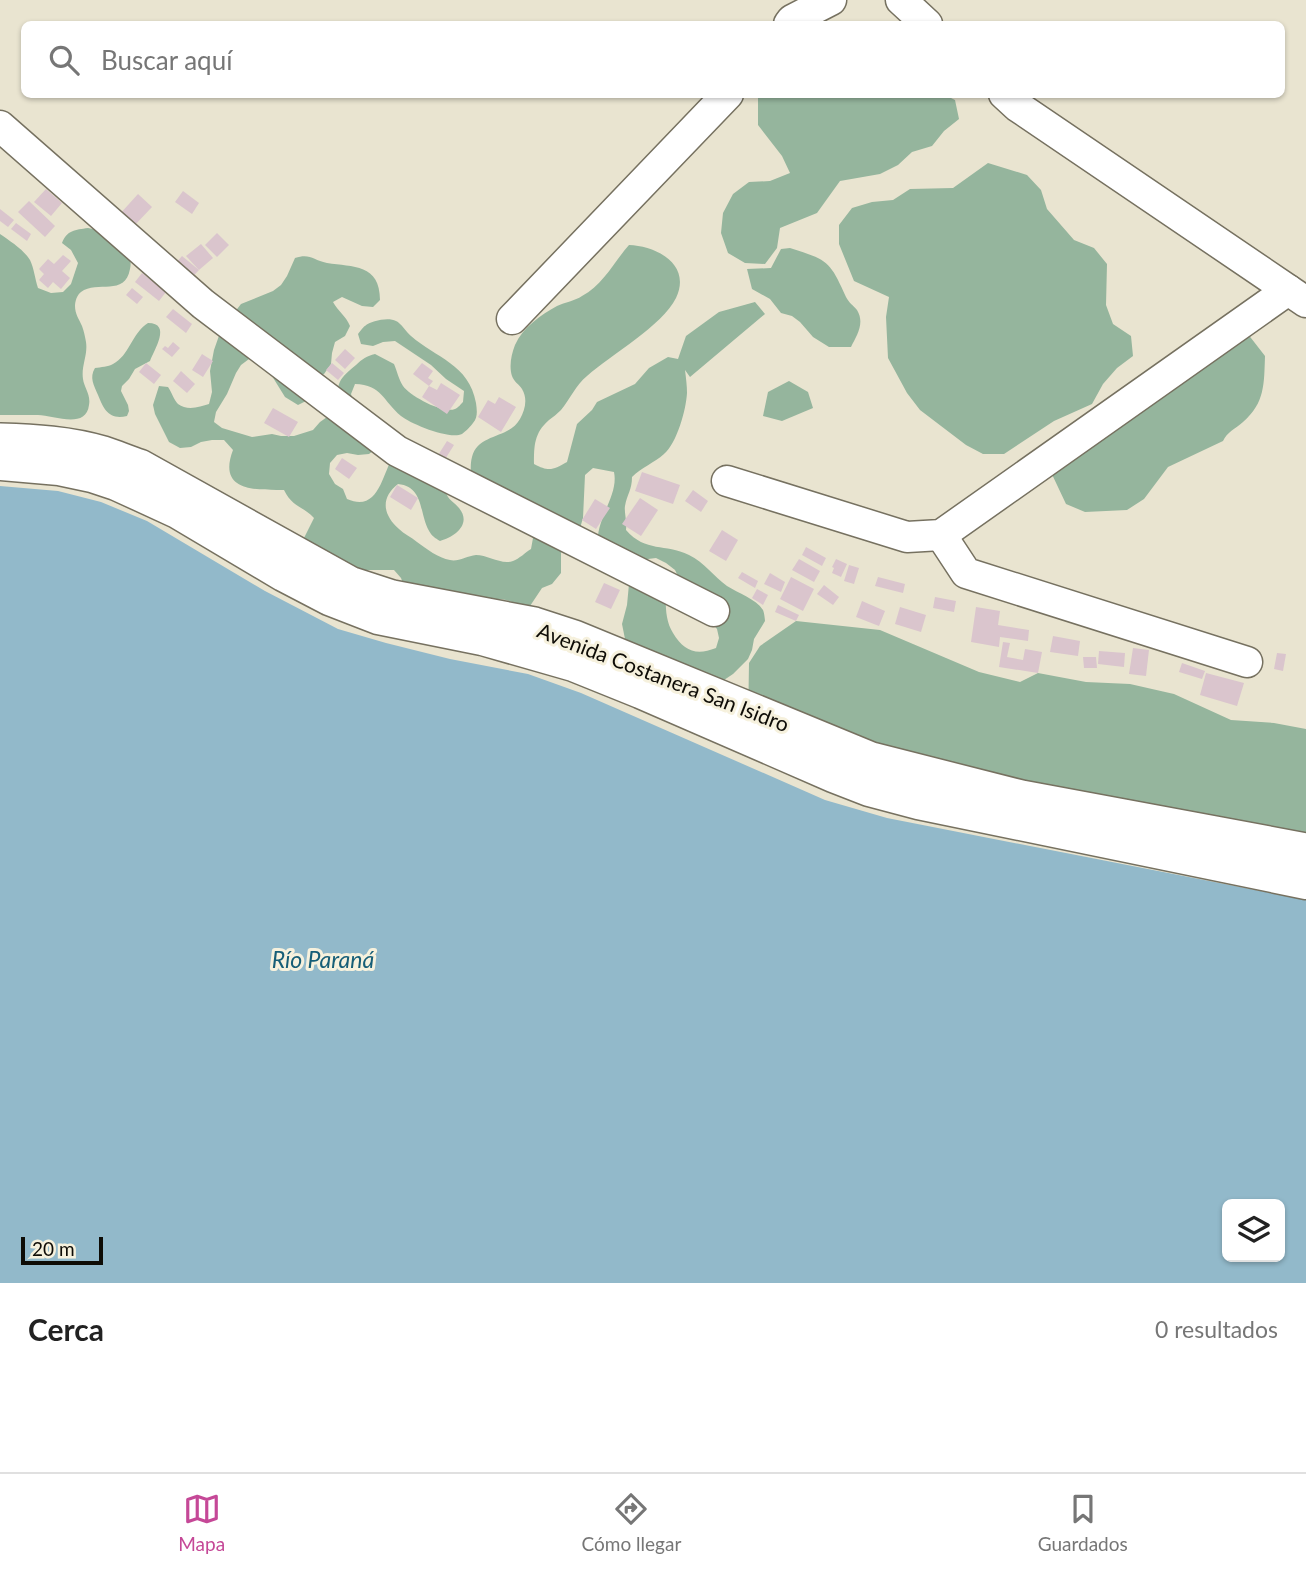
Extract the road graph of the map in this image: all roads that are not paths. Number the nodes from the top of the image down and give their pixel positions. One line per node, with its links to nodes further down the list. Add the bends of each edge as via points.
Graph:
1 (831, 0): 3 (street)
2 (901, 0): 4 (street)
3 (791, 21)
4 (925, 21)
5 (724, 98): 9 (street)
6 (1008, 98): 8 (street)
7 (0, 126): 14 (street, via 203,304 397,451)
8 (1297, 296): 13 (street)
9 (512, 319)
10 (0, 442): 16 (main road, Avenida Costanera San Isidro, via 104,455 139,468 349,585 392,600 534,626 872,761 1021,799)
11 (0, 464): 17 (street, via 59,470 116,485 177,513 329,600 378,619 482,640 573,666 869,791)
12 (727, 481): 13 (street, via 907,537)
13 (941, 535): 15 (street, via 966,573)
14 (714, 611)
15 (1247, 663)
16 (1306, 852)
17 (1306, 884)

